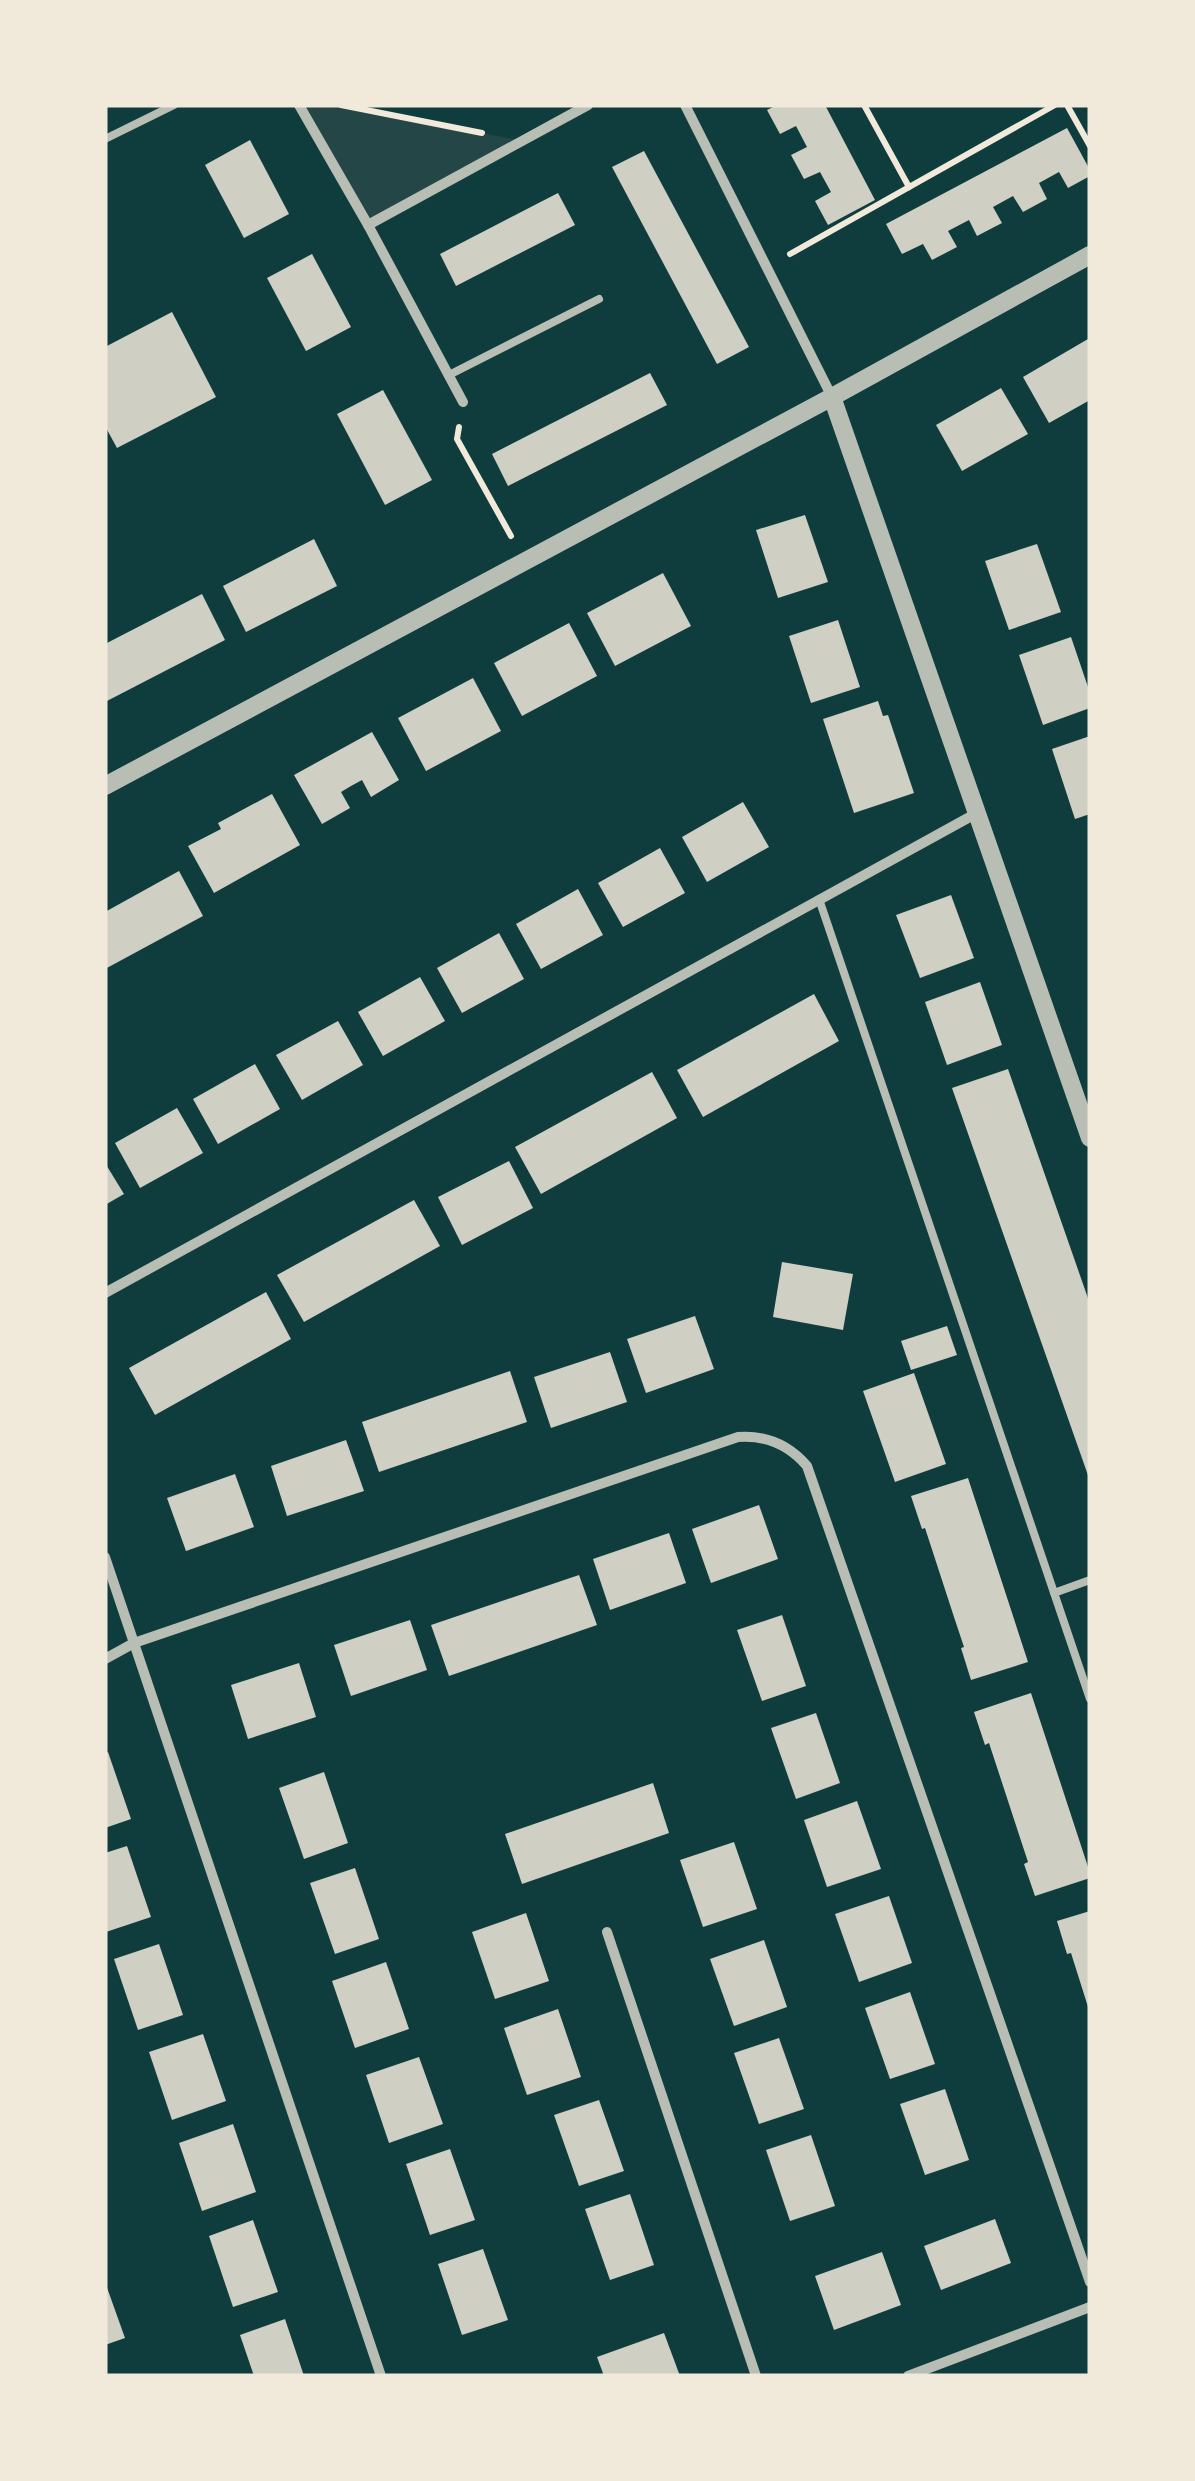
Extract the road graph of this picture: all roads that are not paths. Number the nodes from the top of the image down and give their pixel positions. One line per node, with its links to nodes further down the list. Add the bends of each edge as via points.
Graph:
1 (174, 105): 5 (lane)
2 (299, 105): 6 (street)
3 (588, 105): 6 (street)
4 (685, 105): 10 (street)
5 (105, 139)
6 (368, 225): 9 (street)
7 (1090, 255): 10 (street)
8 (599, 299): 9 (lane)
9 (450, 374): 11 (street)
10 (832, 397): 12 (street); 13 (street)
11 (463, 402)
12 (105, 786)
13 (977, 813): 14 (street); 15 (street)
14 (819, 899): 16 (street); 19 (lane)
15 (1090, 1138)
16 (105, 1293)
17 (105, 1557): 20 (street)
18 (1090, 1580): 19 (lane)
19 (1054, 1592): 22 (lane)
20 (134, 1642): 21 (street); 24 (street, via 738,1437 757,1436 793,1450 807,1466); 26 (street)
21 (105, 1659)
22 (1090, 1699)
23 (606, 1932): 27 (street)
24 (1090, 2282)
25 (1090, 2308): 28 (street)
26 (380, 2376)
27 (756, 2376)
28 (908, 2376)

